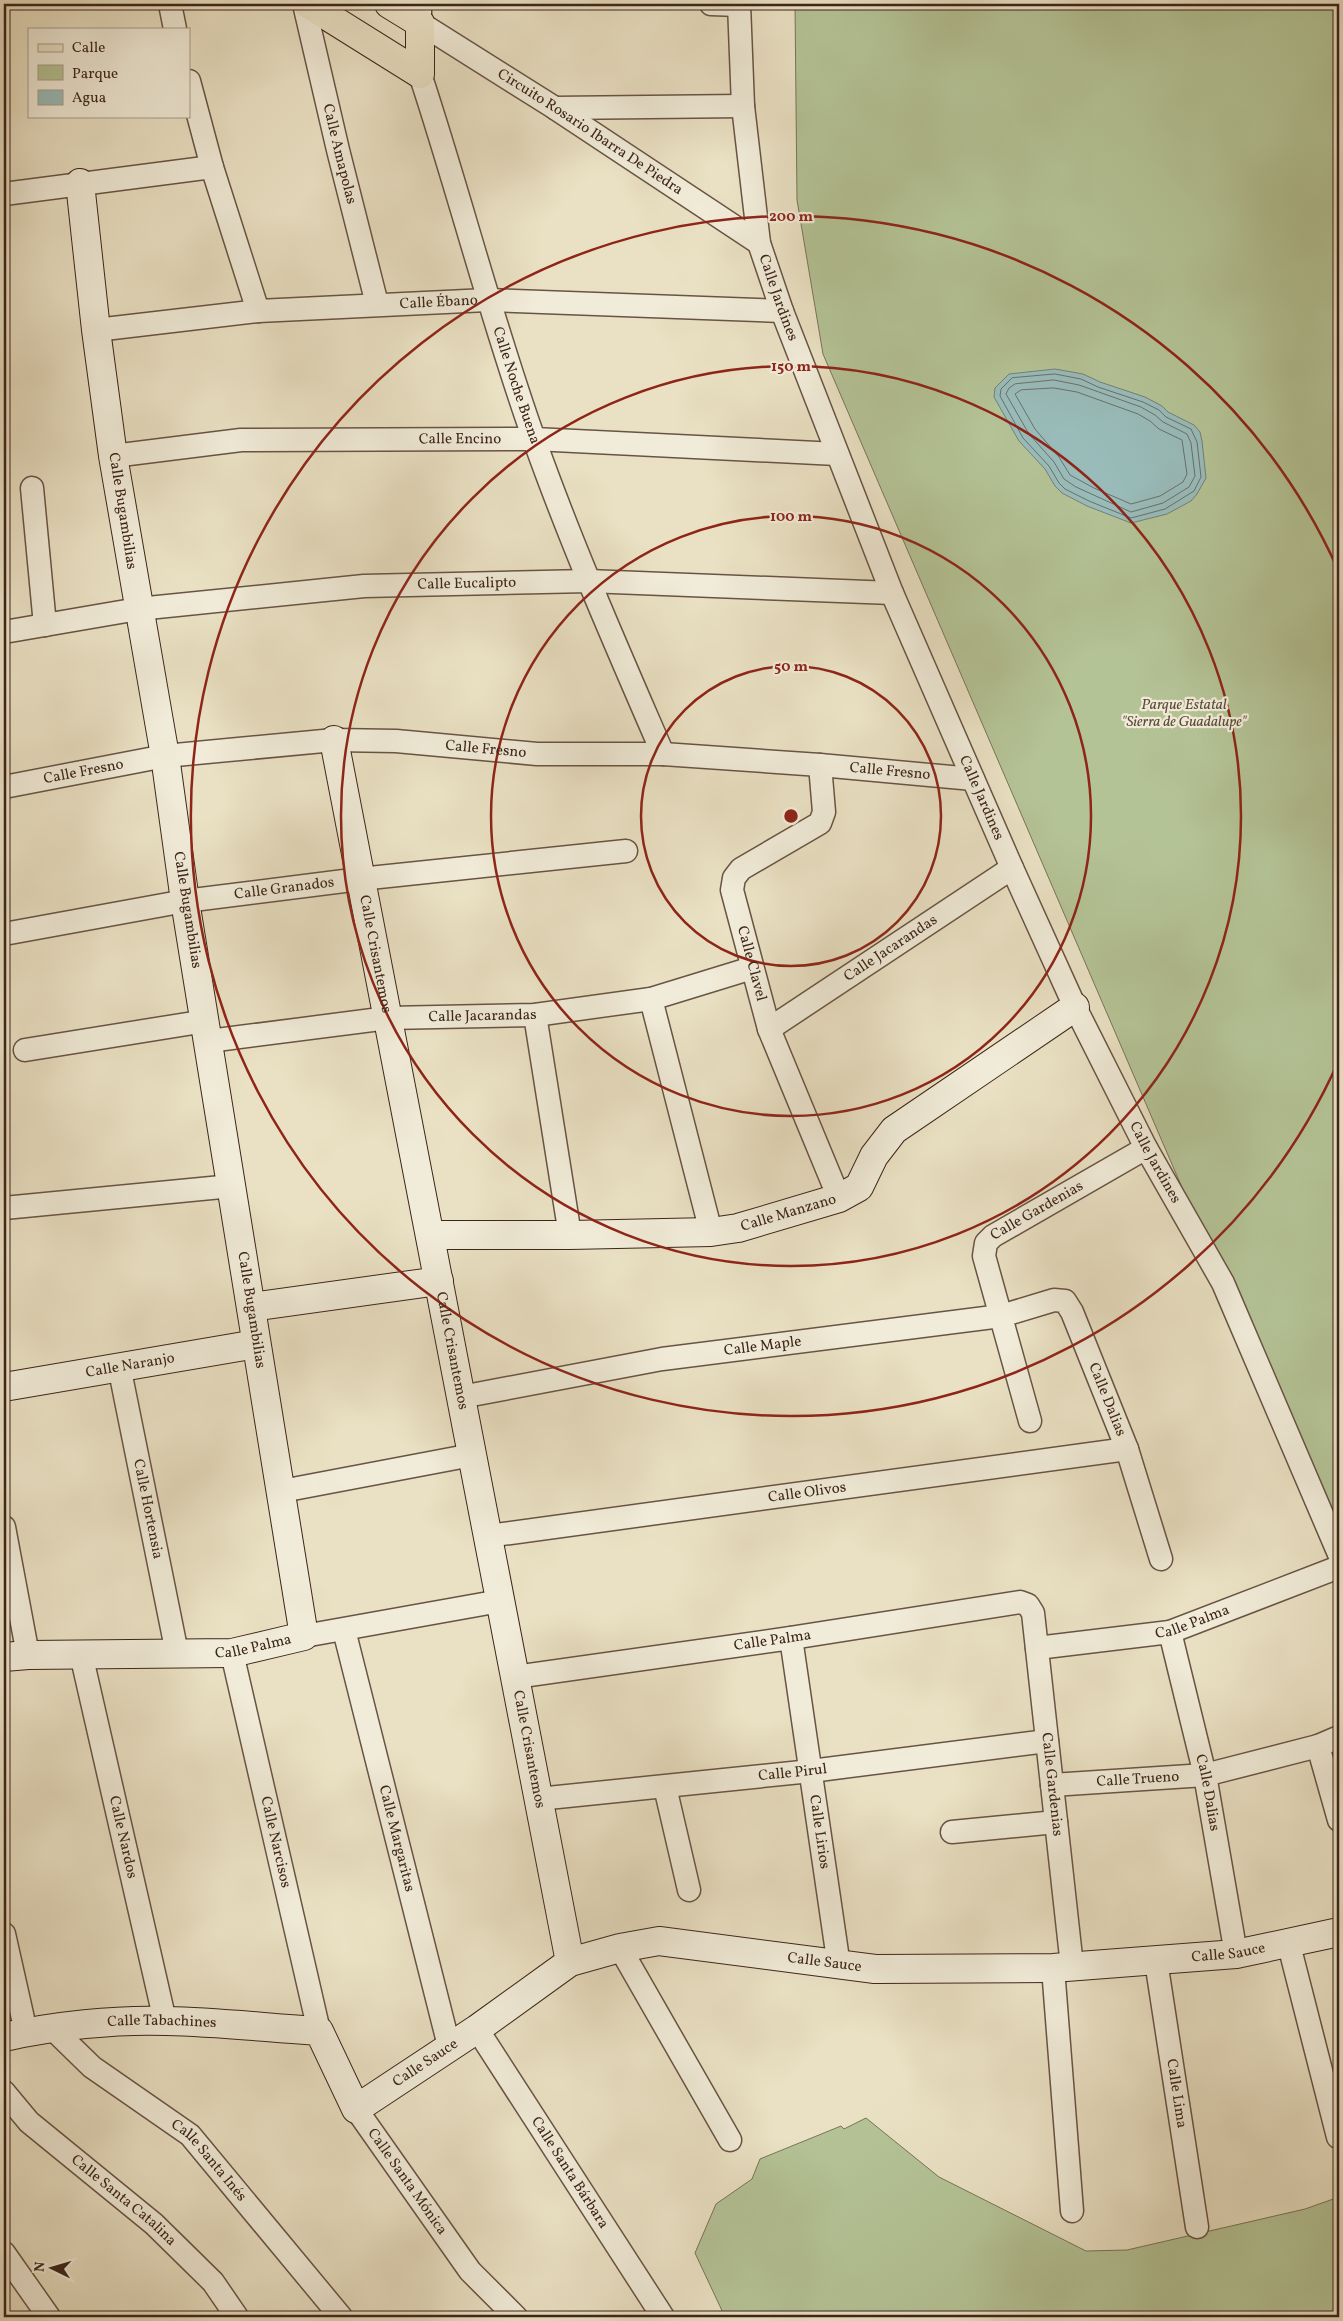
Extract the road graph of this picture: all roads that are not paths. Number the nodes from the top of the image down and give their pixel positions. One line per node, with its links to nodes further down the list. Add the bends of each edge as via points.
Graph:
1 (170, 4): 7 (street)
2 (306, 4): 8 (main road); 17 (street, Calle Amapolas)
3 (389, 4): 6 (main road)
4 (711, 4): 5 (street)
5 (739, 5): 10 (street, Calle Jardines)
6 (420, 13): 8 (main road, Calle Noche Buena); 11 (street, Circuito Rosario Ibarra De Piedra)
7 (175, 28)
8 (420, 74): 16 (street, Calle Noche Buena)
9 (190, 85): 12 (street)
10 (743, 106): 11 (street); 15 (street, Calle Jardines)
11 (554, 108): 15 (street, Circuito Rosario Ibarra De Piedra)
12 (212, 167): 13 (street); 18 (street)
13 (80, 183): 14 (street); 20 (street, Calle Bugambilias)
14 (4, 194)
15 (759, 243): 19 (street, Calle Jardines)
16 (487, 300): 17 (street, Calle Ébano); 19 (street, Calle Ébano); 21 (street, Calle Noche Buena)
17 (377, 304): 18 (street, Calle Ébano)
18 (258, 311): 20 (street, Calle Ébano)
19 (782, 311): 22 (street, Calle Jardines)
20 (96, 330): 23 (street, Calle Bugambilias)
21 (534, 439): 22 (street, Calle Encino); 23 (street, Calle Encino, via 241,440); 25 (street, Calle Noche Buena)
22 (837, 454): 26 (street, Calle Jardines)
23 (113, 456): 27 (street, Calle Bugambilias)
24 (32, 488): 28 (street)
25 (588, 581): 26 (street, Calle Eucalipto); 27 (street, Calle Eucalipto, via 364,586); 31 (street, Calle Noche Buena)
26 (892, 593): 34 (street, Calle Jardines)
27 (138, 609): 28 (street, Calle Eucalipto); 32 (street, Calle Bugambilias)
28 (45, 625): 29 (street, Calle Eucalipto)
29 (4, 632)
30 (334, 740): 31 (street, Calle Fresno, via 396,741 537,754); 32 (street, Calle Fresno); 38 (street, Calle Crisantemos)
31 (663, 754): 33 (street, Calle Fresno)
32 (165, 756): 35 (street, Calle Fresno); 39 (street, Calle Bugambilias)
33 (820, 765): 34 (street, Calle Fresno); 41 (street, Calle Clavel, via 824,812 820,823 741,869 734,878 732,890)
34 (972, 779): 37 (street, Calle Jardines)
35 (4, 788)
36 (626, 851): 38 (street, Calle Granados)
37 (1012, 868): 43 (street, Calle Jardines); 46 (street, Calle Jacarandas)
38 (360, 879): 39 (street, Calle Granados); 45 (street, Calle Crisantemos)
39 (184, 901): 40 (street, Calle Granados); 47 (street, Calle Bugambilias)
40 (4, 934)
41 (752, 968): 42 (street, Calle Jacarandas); 46 (street, Calle Clavel)
42 (651, 999): 44 (street, Calle Jacarandas); 53 (street)
43 (1075, 1006): 49 (street, Calle Jardines); 51 (street, Calle Manzano, via 894,1130 874,1156 859,1187)
44 (535, 1015): 45 (street, Calle Jacarandas); 55 (street)
45 (388, 1018): 47 (street, Calle Jacarandas); 54 (street, Calle Crisantemos)
46 (769, 1029): 51 (street, Calle Clavel)
47 (207, 1031): 48 (street, Calle Jacarandas); 50 (street, Calle Bugambilias)
48 (25, 1050)
49 (1146, 1148): 59 (street, Calle Gardenias, via 986,1243 984,1256); 70 (street, Calle Jardines, via 1223,1283)
50 (232, 1186): 52 (street); 58 (street, Calle Bugambilias)
51 (839, 1198): 53 (street, Calle Manzano, via 738,1228)
52 (4, 1208)
53 (711, 1232): 55 (street, Calle Manzano)
54 (430, 1235): 55 (street, Calle Manzano); 56 (street, Calle Crisantemos)
55 (570, 1235)
56 (438, 1281): 58 (street); 63 (street, Calle Crisantemos)
57 (1064, 1301): 59 (street, Calle Maple, via 1054,1300); 65 (street, Calle Dalias, via 1072,1312)
58 (251, 1307): 60 (street, Calle Bugambilias)
59 (1001, 1316): 63 (street, Calle Maple, via 662,1359); 64 (street, Calle Gardenias)
60 (256, 1344): 61 (street, Calle Naranjo); 67 (street, Calle Bugambilias)
61 (119, 1366): 62 (street, Calle Naranjo); 80 (street, Calle Hortensia)
62 (4, 1387)
63 (461, 1397): 66 (street, Calle Crisantemos)
64 (1030, 1421)
65 (1127, 1449): 69 (street, Calle Olivos); 71 (street, Calle Dalias)
66 (472, 1455): 67 (street); 69 (street, Calle Crisantemos)
67 (282, 1491): 77 (street, Calle Bugambilias)
68 (4, 1528): 83 (street)
69 (488, 1536): 73 (street, Calle Crisantemos)
70 (1339, 1554)
71 (1161, 1560)
72 (1339, 1567): 76 (street, Calle Palma)
73 (500, 1602): 75 (street, Calle Palma); 84 (street, Calle Crisantemos)
74 (1028, 1605): 78 (street, Calle Palma, via 1020,1602); 79 (street, Calle Gardenias, via 1033,1613)
75 (344, 1630): 77 (street, Calle Palma); 111 (street, Calle Margaritas)
76 (1170, 1632): 79 (street, Calle Palma); 89 (street, Calle Dalias)
77 (304, 1636): 82 (street, Calle Palma)
78 (791, 1638): 84 (street, Calle Palma); 88 (street, Calle Lirios)
79 (1037, 1648): 86 (street, Calle Gardenias)
80 (177, 1653): 81 (street, Calle Palma); 82 (street, Calle Palma)
81 (81, 1654): 83 (street, Calle Palma); 106 (street, Calle Nardos)
82 (232, 1654): 109 (street, Calle Narcisos)
83 (16, 1656)
84 (515, 1677): 92 (street, Calle Crisantemos)
85 (1339, 1737): 87 (street, Calle Trueno)
86 (1047, 1742): 88 (street, Calle Pirul); 90 (street, Calle Gardenias)
87 (1318, 1746): 89 (street, Calle Trueno); 93 (street)
88 (811, 1771): 91 (street, Calle Pirul); 104 (street, Calle Lirios)
89 (1205, 1775): 90 (street, Calle Trueno); 101 (street, Calle Dalias)
90 (1052, 1786): 94 (street, Calle Gardenias)
91 (665, 1787): 92 (street, Calle Pirul); 96 (street)
92 (538, 1799): 103 (street, Calle Crisantemos)
93 (1339, 1820)
94 (1056, 1822): 95 (street); 105 (street, Calle Gardenias)
95 (952, 1832)
96 (689, 1890)
97 (1339, 1932): 99 (street, Calle Sauce)
98 (4, 1934): 110 (street)
99 (1289, 1944): 101 (street, Calle Sauce); 112 (street)
100 (620, 1948): 103 (street, Calle Sauce); 104 (street, Calle Sauce, via 659,1941); 116 (street)
101 (1236, 1954): 102 (street, Calle Sauce)
102 (1156, 1961): 105 (street, Calle Sauce); 118 (street, Calle Lima)
103 (570, 1962): 108 (street, Calle Sauce)
104 (839, 1966): 105 (street, Calle Sauce, via 875,1969)
105 (1063, 1967): 117 (street, Calle Gardenias)
106 (165, 2021): 107 (street, Calle Tabachines); 109 (street, Calle Tabachines)
107 (53, 2029): 110 (street, Calle Tabachines); 122 (street, Calle Santa Inés, via 92,2067 190,2135)
108 (477, 2029): 111 (street, Calle Sauce); 124 (street, Calle Santa Bárbara)
109 (319, 2031): 114 (street, Calle Santa Mónica)
110 (15, 2035)
111 (449, 2046): 114 (street, Calle Sauce)
112 (1333, 2089): 115 (street)
113 (4, 2092): 121 (street, Calle Santa Catalina, via 29,2122 174,2243 213,2282)
114 (356, 2109): 123 (street, Calle Santa Mónica, via 470,2271)
115 (1338, 2137)
116 (730, 2140)
117 (1072, 2211)
118 (1197, 2227)
119 (4, 2253): 120 (street)
120 (49, 2317)
121 (237, 2317)
122 (341, 2317)
123 (516, 2317)
124 (663, 2317)

